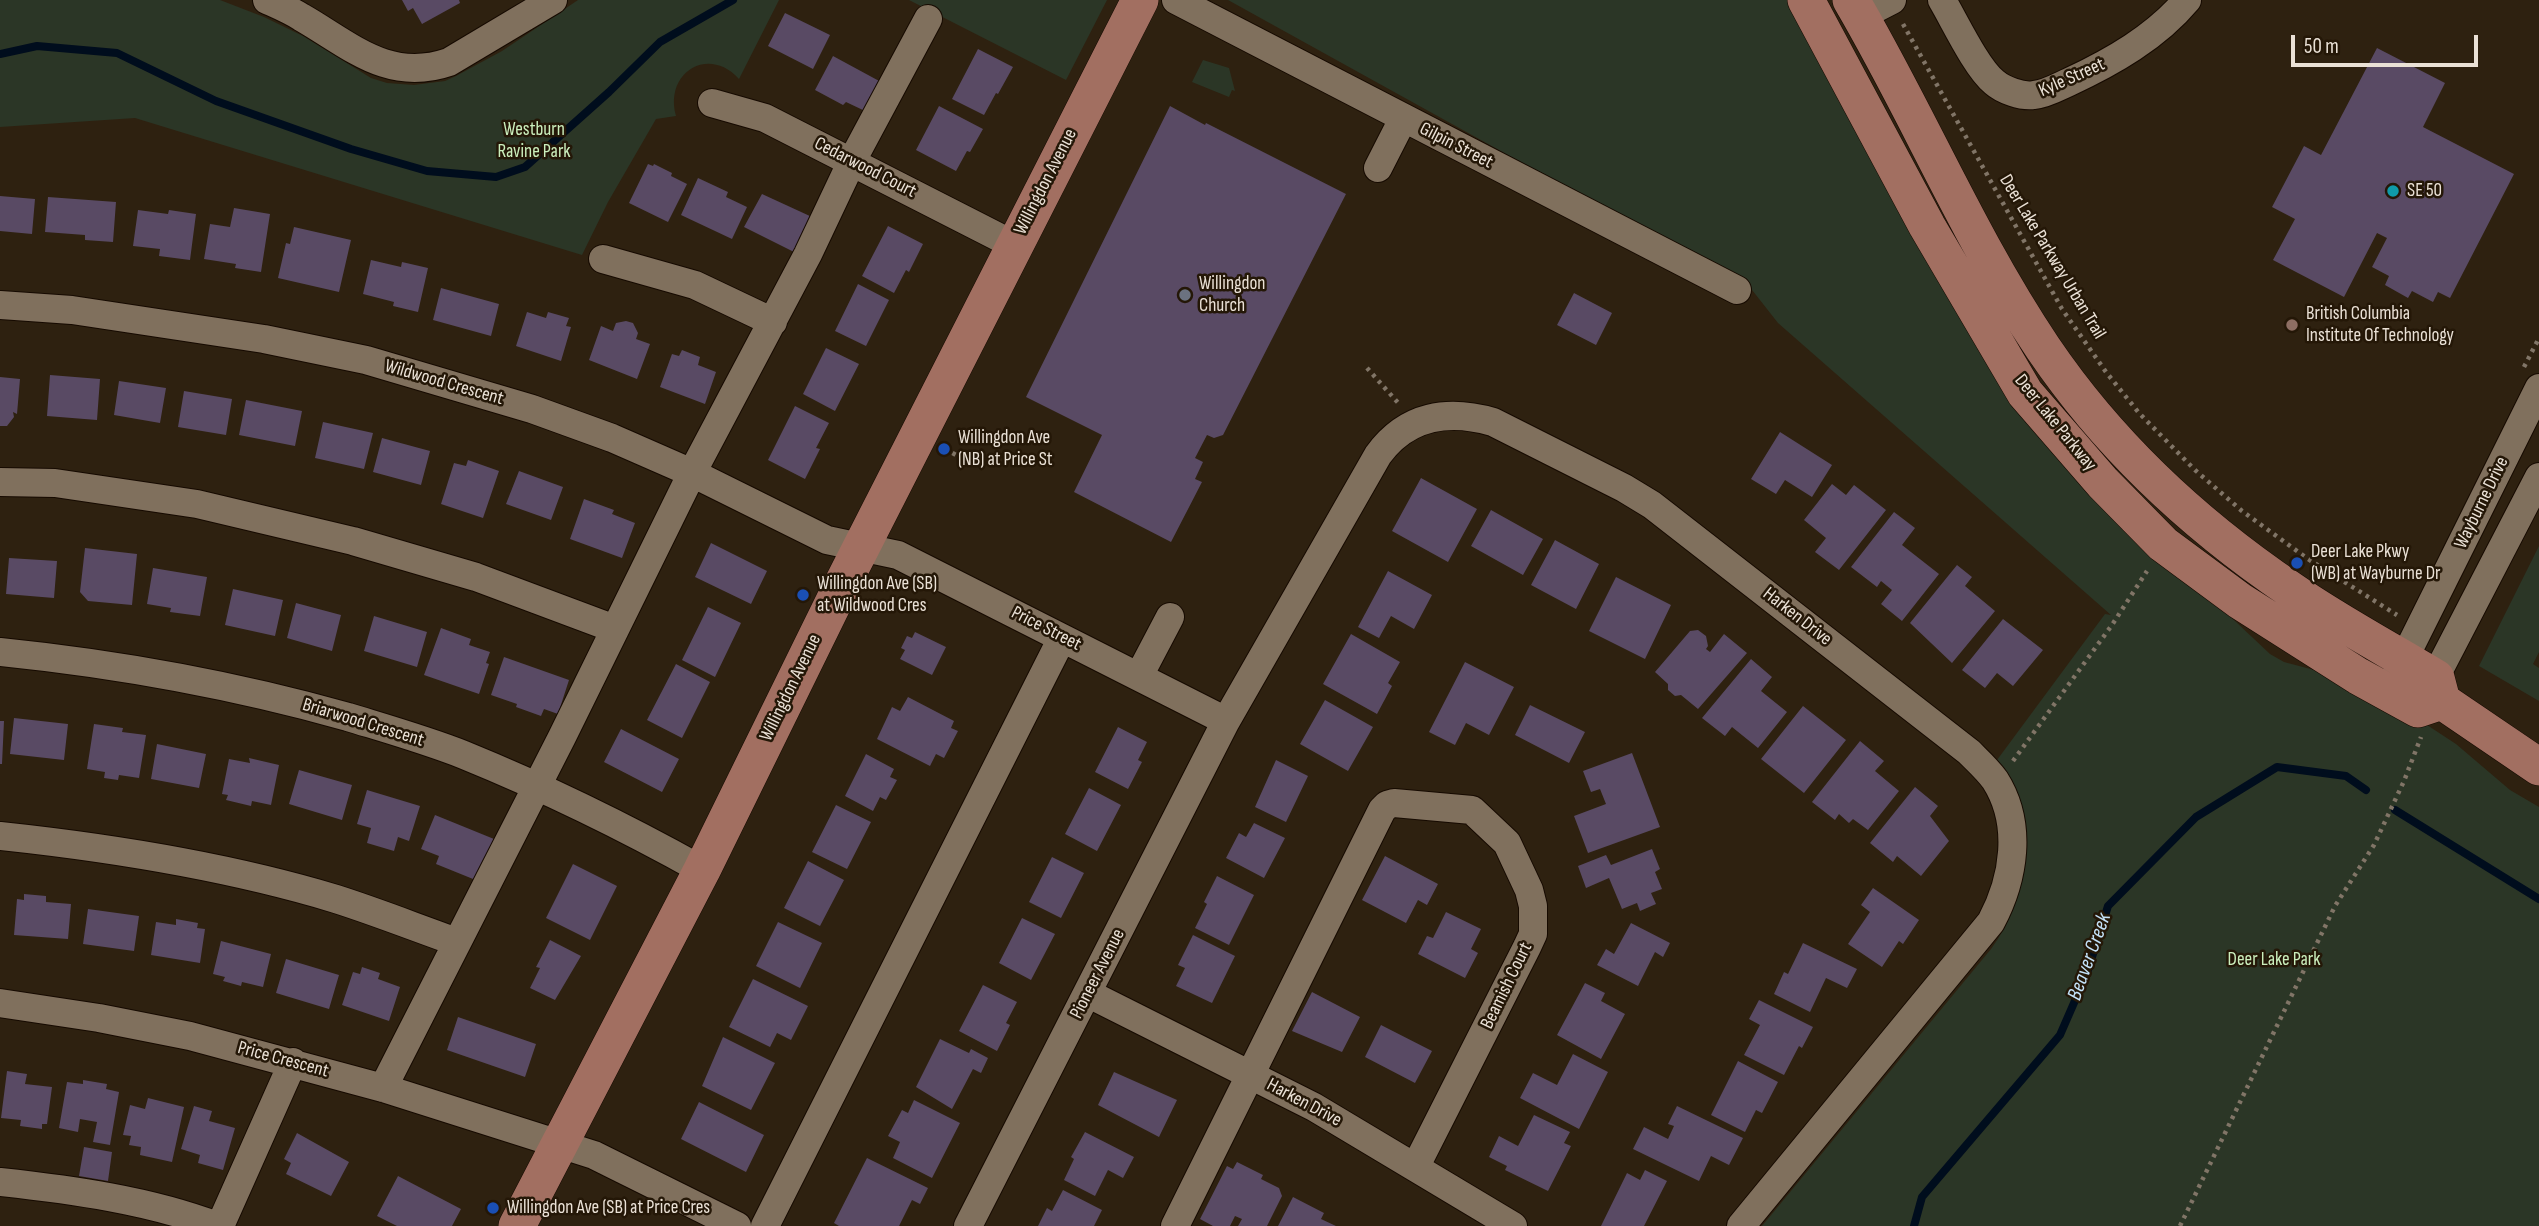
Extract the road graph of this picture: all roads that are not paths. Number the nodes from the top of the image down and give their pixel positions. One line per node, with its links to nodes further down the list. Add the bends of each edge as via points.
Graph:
1 (267, 0): 2 (street, via 368,57 414,69 449,62)
2 (553, 0)
3 (1140, 0): 14 (main road, Willingdon Avenue)
4 (1176, 0): 11 (street, Gilpin Street)
5 (1806, 0): 30 (main road, Deer Lake Parkway, via 1927,226 2025,393 2103,483 2163,544 2240,601)
6 (1942, 0): 7 (street, Kyle Street, via 1994,82 2031,96 2101,68 2174,16)
7 (2187, 0)
8 (1874, 4): 28 (main road, Deer Lake Parkway, via 1998,274 2043,348 2082,400 2129,454 2235,550 2293,592)
9 (929, 19): 12 (street)
10 (712, 103): 12 (street, Cedarwood Court, via 765,118)
11 (1403, 119): 13 (street); 16 (street, Gilpin Street)
12 (852, 161): 14 (street, Cedarwood Court); 18 (street)
13 (1378, 168)
14 (1014, 245): 23 (main road, Willingdon Avenue)
15 (603, 259): 18 (street, via 695,285)
16 (1737, 290)
17 (0, 305): 20 (street, Wildwood Crescent, via 159,322 366,360 532,409)
18 (773, 322): 20 (street)
19 (2539, 388): 28 (street, Wayburne Drive)
20 (692, 473): 23 (street, Wildwood Crescent, via 827,540); 25 (street)
21 (2539, 477): 30 (street, Wayburne Drive)
22 (0, 482): 25 (street, via 55,483 197,504 340,538 476,577)
23 (862, 547): 26 (street, Price Street, via 898,555); 35 (main road, Willingdon Avenue)
24 (1170, 617): 29 (street)
25 (615, 629): 33 (street)
26 (1062, 638): 29 (street, Price Street); 48 (street)
27 (0, 652): 33 (street, Briarwood Crescent, via 148,671 316,708 462,754)
28 (2404, 659): 30 (main road, Deer Lake Parkway)
29 (1139, 676): 31 (street, Price Street)
30 (2421, 702): 32 (main road, Deer Lake Parkway)
31 (1226, 721): 37 (street, Pioneer Avenue); 52 (street, Harken Drive, via 1378,455 1412,424 1441,415 1493,422 1643,500 1969,752 1995,780 2008,814 2012,845 2009,877 1995,914)
32 (2539, 767)
33 (536, 787): 35 (street, Briarwood Crescent); 36 (street)
34 (0, 836): 36 (street, via 92,845 233,872 337,899)
35 (702, 870): 42 (main road, Willingdon Avenue)
36 (457, 942): 41 (street)
37 (1088, 993): 40 (street, Harken Drive); 49 (street, Pioneer Avenue)
38 (0, 1003): 39 (street, Price Crescent, via 190,1036)
39 (293, 1062): 41 (street, Price Crescent); 45 (street)
40 (1249, 1074): 43 (street, Harken Drive); 43 (street, Beamish Court, via 1382,810 1394,803 1472,810 1507,843 1534,906 1533,934); 50 (street)
41 (383, 1088): 42 (street, Price Crescent)
42 (559, 1143): 46 (main road, Willingdon Avenue); 47 (street, Price Crescent, via 604,1159)
43 (1416, 1166): 51 (street, Harken Drive)
44 (0, 1182): 45 (street, via 79,1191)
45 (219, 1226)
46 (517, 1226)
47 (737, 1226)
48 (765, 1226)
49 (968, 1226)
50 (1175, 1226)
51 (1513, 1226)
52 (1741, 1226)

